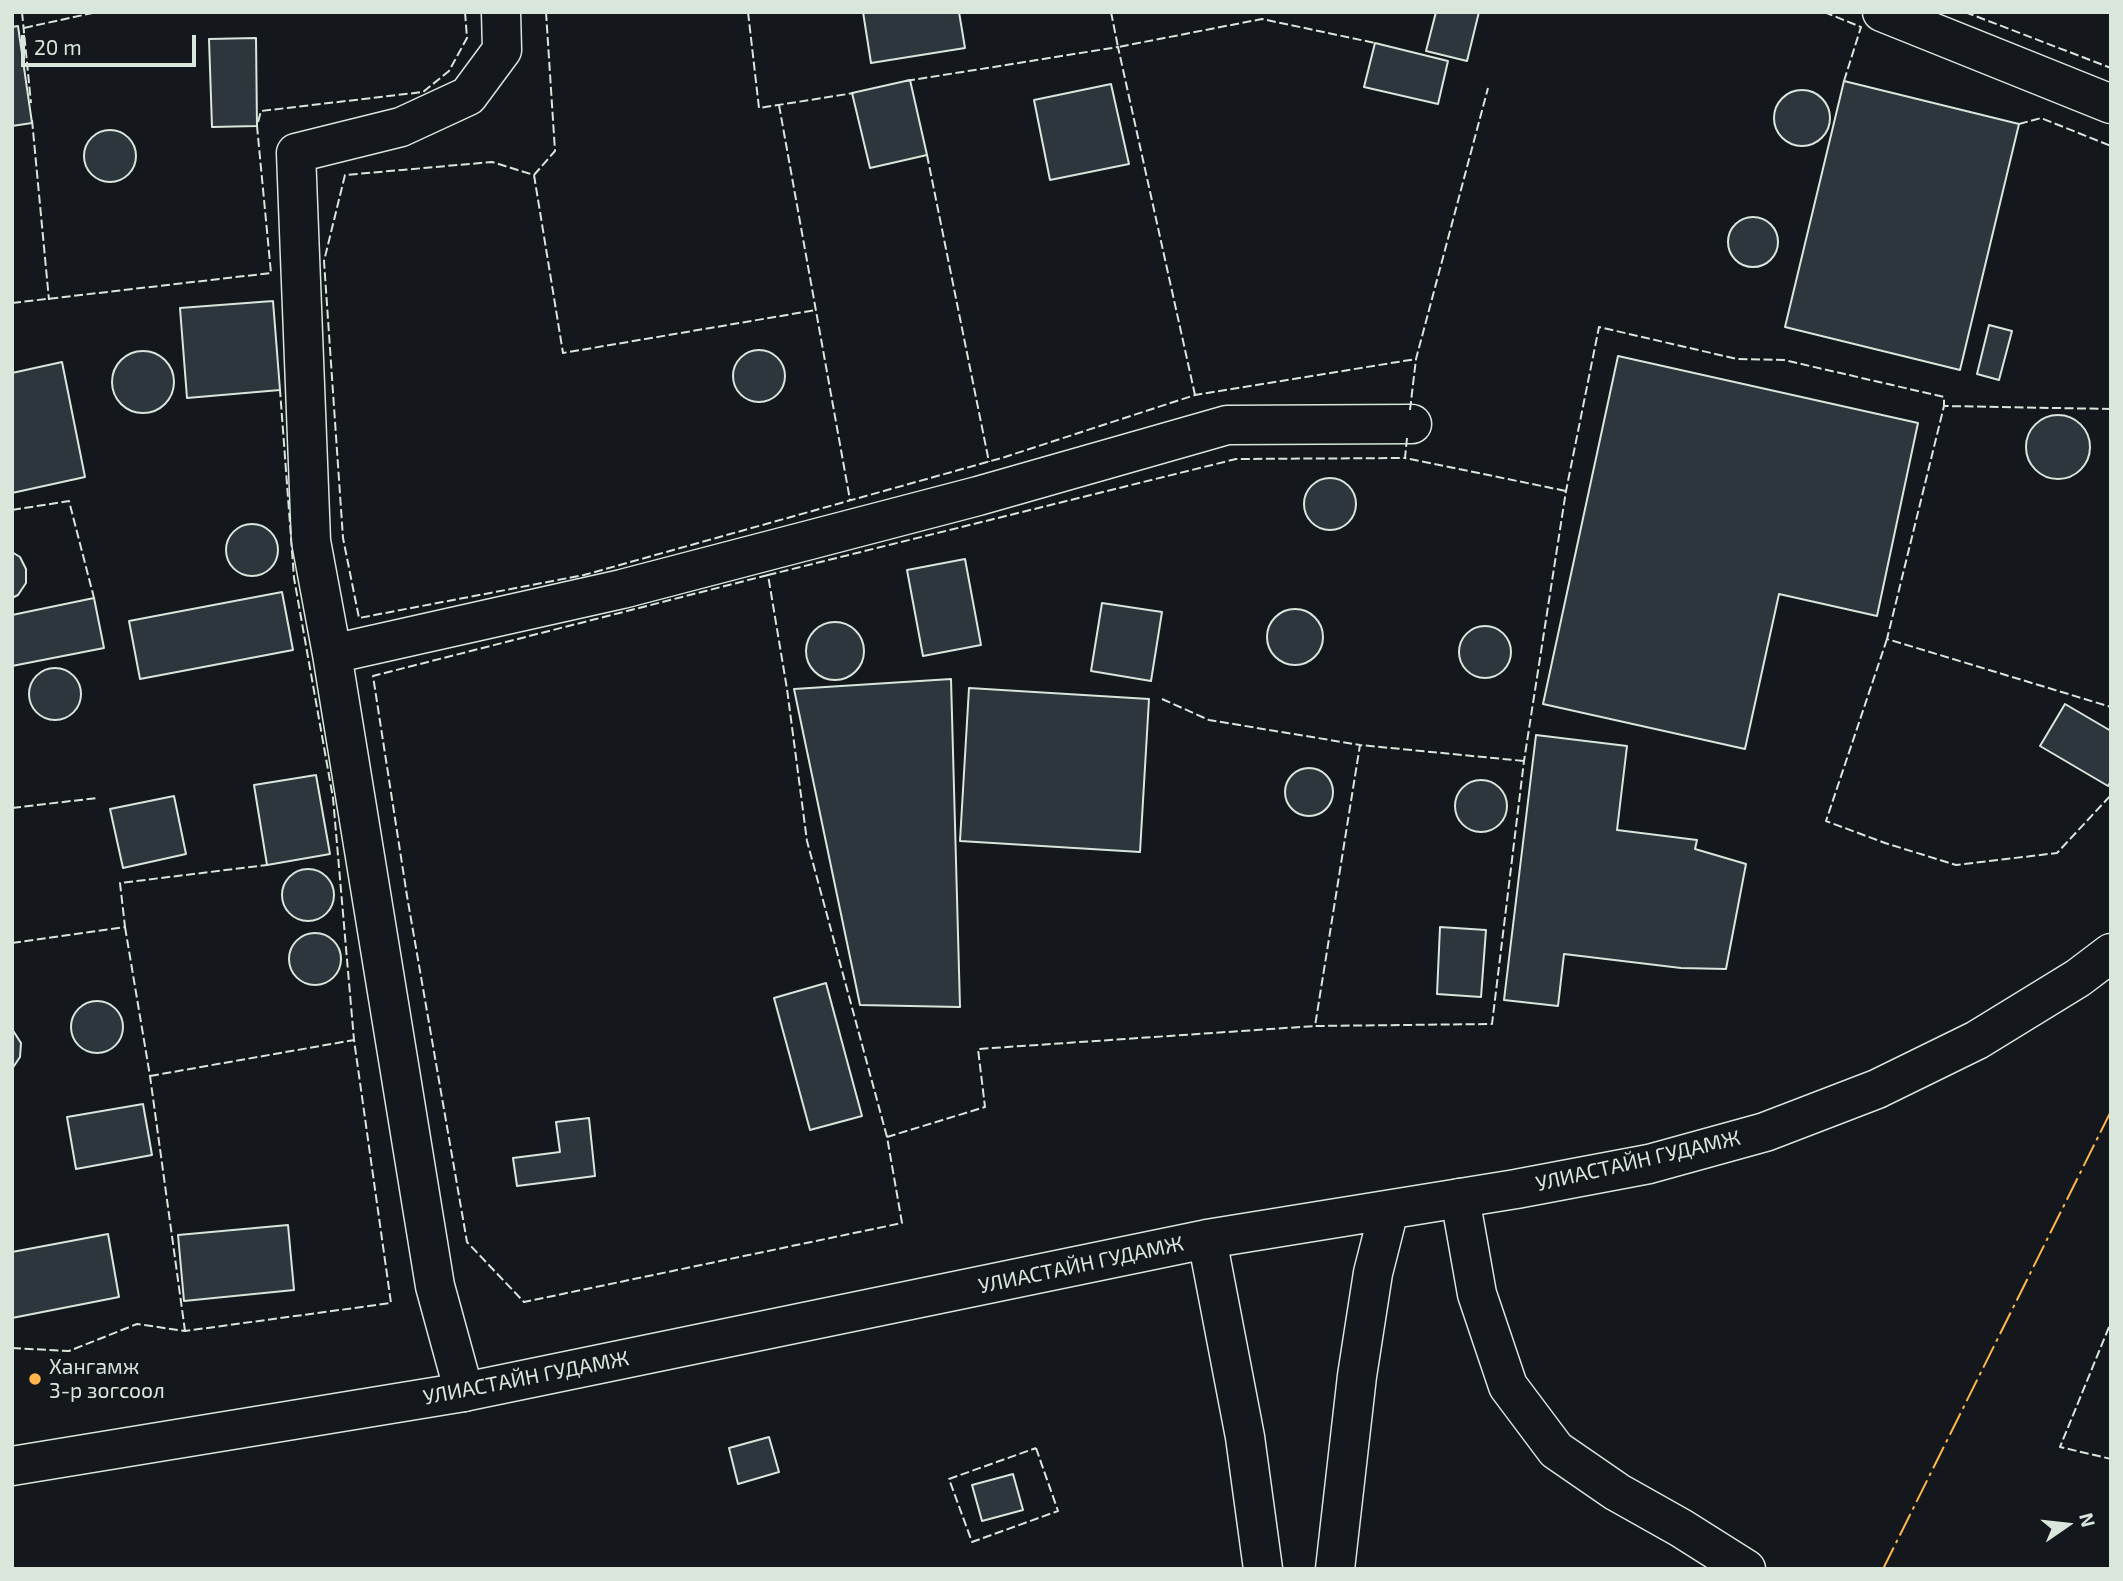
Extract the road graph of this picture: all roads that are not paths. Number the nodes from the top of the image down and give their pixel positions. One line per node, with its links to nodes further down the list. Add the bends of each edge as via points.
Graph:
1 (502, 12): 5 (street, via 502,50 468,96 401,127 296,153 311,541)
2 (1882, 12): 3 (street)
3 (2111, 104)
4 (1412, 424): 5 (street, via 1227,425 622,589)
5 (332, 654): 10 (street, via 435,1286)
6 (2111, 953): 7 (street, УЛИАСТАЙН ГУДАМЖ, via 1977,1040 1877,1089 1765,1132 1649,1164)
7 (1460, 1198): 8 (street, УЛИАСТАЙН ГУДАМЖ); 14 (street, via 1477,1294 1508,1386 1556,1450)
8 (1389, 1210): 9 (street, УЛИАСТАЙН ГУДАМЖ); 13 (street, via 1361,1350)
9 (1207, 1239): 10 (street, УЛИАСТАЙН ГУДАМЖ); 12 (street, via 1245,1437)
10 (464, 1392): 11 (street, УЛИАСТАЙН ГУДАМЖ)
11 (12, 1466)
12 (1260, 1565)
13 (1335, 1569)
14 (1746, 1569)

